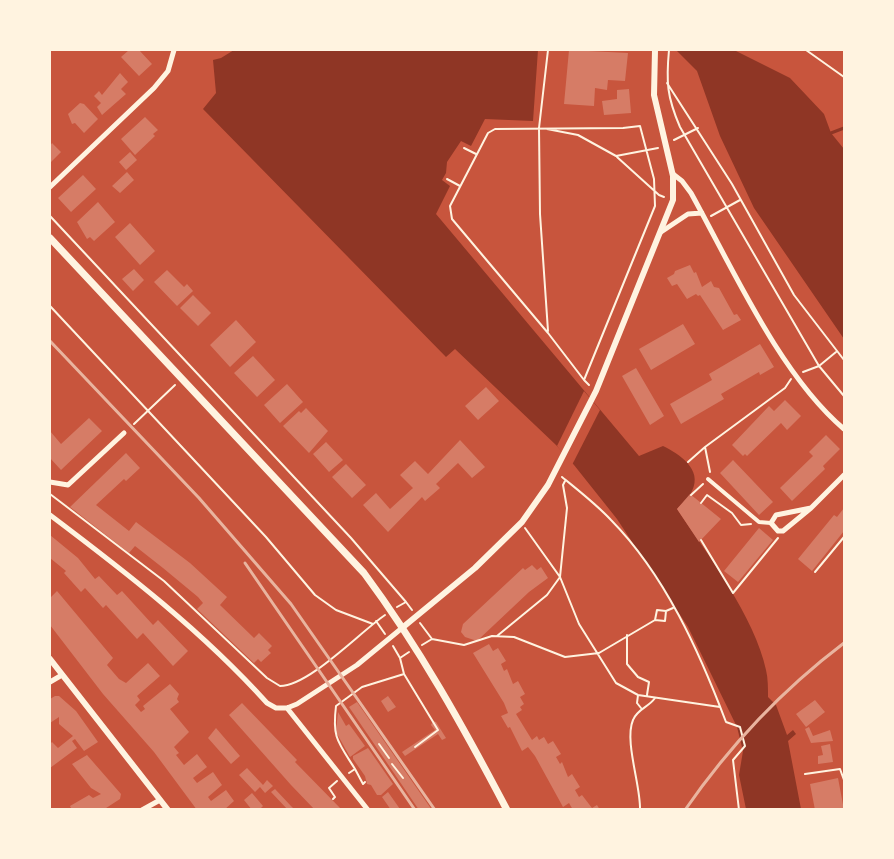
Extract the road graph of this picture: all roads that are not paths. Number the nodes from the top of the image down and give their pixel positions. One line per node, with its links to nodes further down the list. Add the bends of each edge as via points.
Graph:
1 (174, 50): 4 (street, via 168,71 154,88)
2 (655, 53): 3 (street, via 655,103)
3 (673, 174): 5 (street, via 686,185); 6 (street, via 673,200)
4 (50, 187)
5 (702, 213): 6 (street, via 688,214); 8 (street, via 794,375)
6 (660, 233): 16 (street, via 596,391 556,471 522,522 475,568)
7 (50, 238): 16 (main road, via 364,573)
8 (844, 429)
9 (124, 433): 12 (street, via 68,485)
10 (844, 475): 13 (street)
11 (708, 479): 15 (street, via 759,522)
12 (50, 482)
13 (811, 508): 15 (street, via 776,515); 15 (street, via 783,531)
14 (50, 515): 20 (street, via 134,578 220,652 267,703)
15 (771, 524)
16 (402, 628): 20 (street, via 357,665); 27 (main road)
17 (50, 659): 18 (street)
18 (62, 675): 19 (street); 23 (street)
19 (50, 682)
20 (287, 708): 26 (street)
21 (805, 774): 22 (lane, via 840,769)
22 (844, 780)
23 (160, 800): 24 (street); 25 (street)
24 (142, 810)
25 (168, 810)
26 (368, 810)
27 (507, 810)

